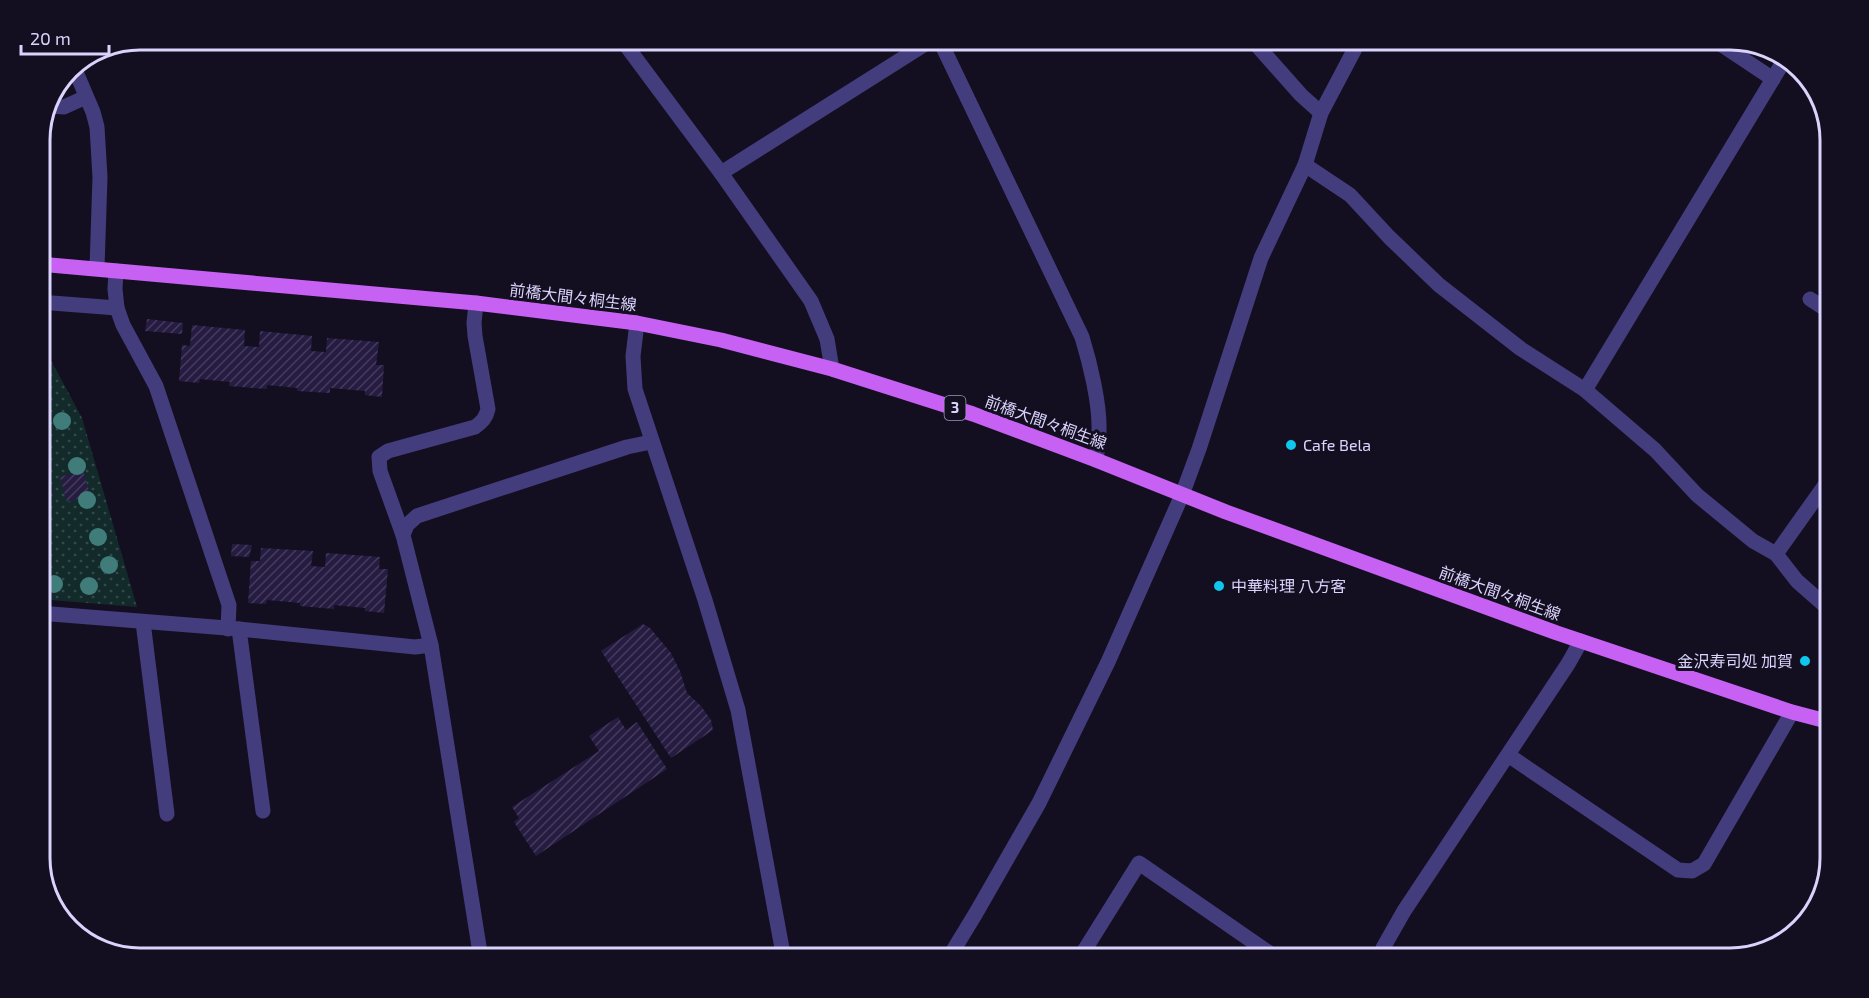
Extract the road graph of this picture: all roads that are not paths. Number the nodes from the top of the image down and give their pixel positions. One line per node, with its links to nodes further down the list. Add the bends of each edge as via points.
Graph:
1 (629, 50): 14 (street)
2 (916, 50): 14 (street)
3 (944, 50): 27 (street, via 1082,337 1099,419)
4 (1261, 50): 12 (street)
5 (1354, 50): 12 (street)
6 (1730, 50): 9 (street)
7 (1781, 66): 9 (street)
8 (77, 75): 10 (street)
9 (1773, 79): 25 (street)
10 (86, 97): 11 (street, via 64,107); 16 (street, via 97,127)
11 (56, 106)
12 (1321, 113): 13 (street)
13 (1305, 165): 25 (street, via 1350,195 1439,285 1521,349); 29 (street, via 1261,258)
14 (721, 173): 24 (street, via 811,301 827,339)
15 (50, 265): 16 (main road, 前橋大間々桐生線 / 3)
16 (97, 268): 17 (main road, 前橋大間々桐生線 / 3)
17 (116, 271): 20 (main road, 前橋大間々桐生線 / 3); 22 (street)
18 (1810, 299): 21 (street)
19 (50, 303): 22 (street)
20 (476, 303): 23 (main road, 前橋大間々桐生線 / 3); 30 (street, via 474,323 486,416 475,428 388,451 379,457 380,471)
21 (1819, 305)
22 (117, 308): 35 (street, via 160,397 229,604)
23 (637, 323): 24 (main road, 前橋大間々桐生線 / 3); 26 (street, via 634,389)
24 (832, 369): 27 (main road, 前橋大間々桐生線 / 3, via 973,414)
25 (1585, 390): 31 (street, via 1655,450 1697,495 1753,541)
26 (651, 442): 30 (street, via 417,516); 44 (street, via 738,710)
27 (1096, 460): 29 (main road, 前橋大間々桐生線 / 3)
28 (1819, 493): 31 (street)
29 (1182, 495): 36 (main road, 前橋大間々桐生線 / 3); 45 (street, via 1108,662 1039,803)
30 (403, 535): 37 (street)
31 (1776, 554): 32 (street, via 1797,581)
32 (1820, 601)
33 (50, 614): 34 (street)
34 (143, 622): 35 (street); 42 (street)
35 (233, 629): 37 (street, via 415,647); 41 (street)
36 (1581, 641): 38 (main road, 前橋大間々桐生線 / 3); 40 (street)
37 (431, 645): 43 (street)
38 (1792, 712): 39 (main road, 前橋大間々桐生線 / 3); 40 (street, via 1704,864 1692,871 1678,870)
39 (1820, 719)
40 (1508, 755): 48 (street)
41 (263, 811)
42 (167, 814)
43 (479, 949)
44 (782, 949)
45 (954, 949)
46 (1085, 949): 47 (street, via 1139,862)
47 (1264, 949)
48 (1383, 949)

